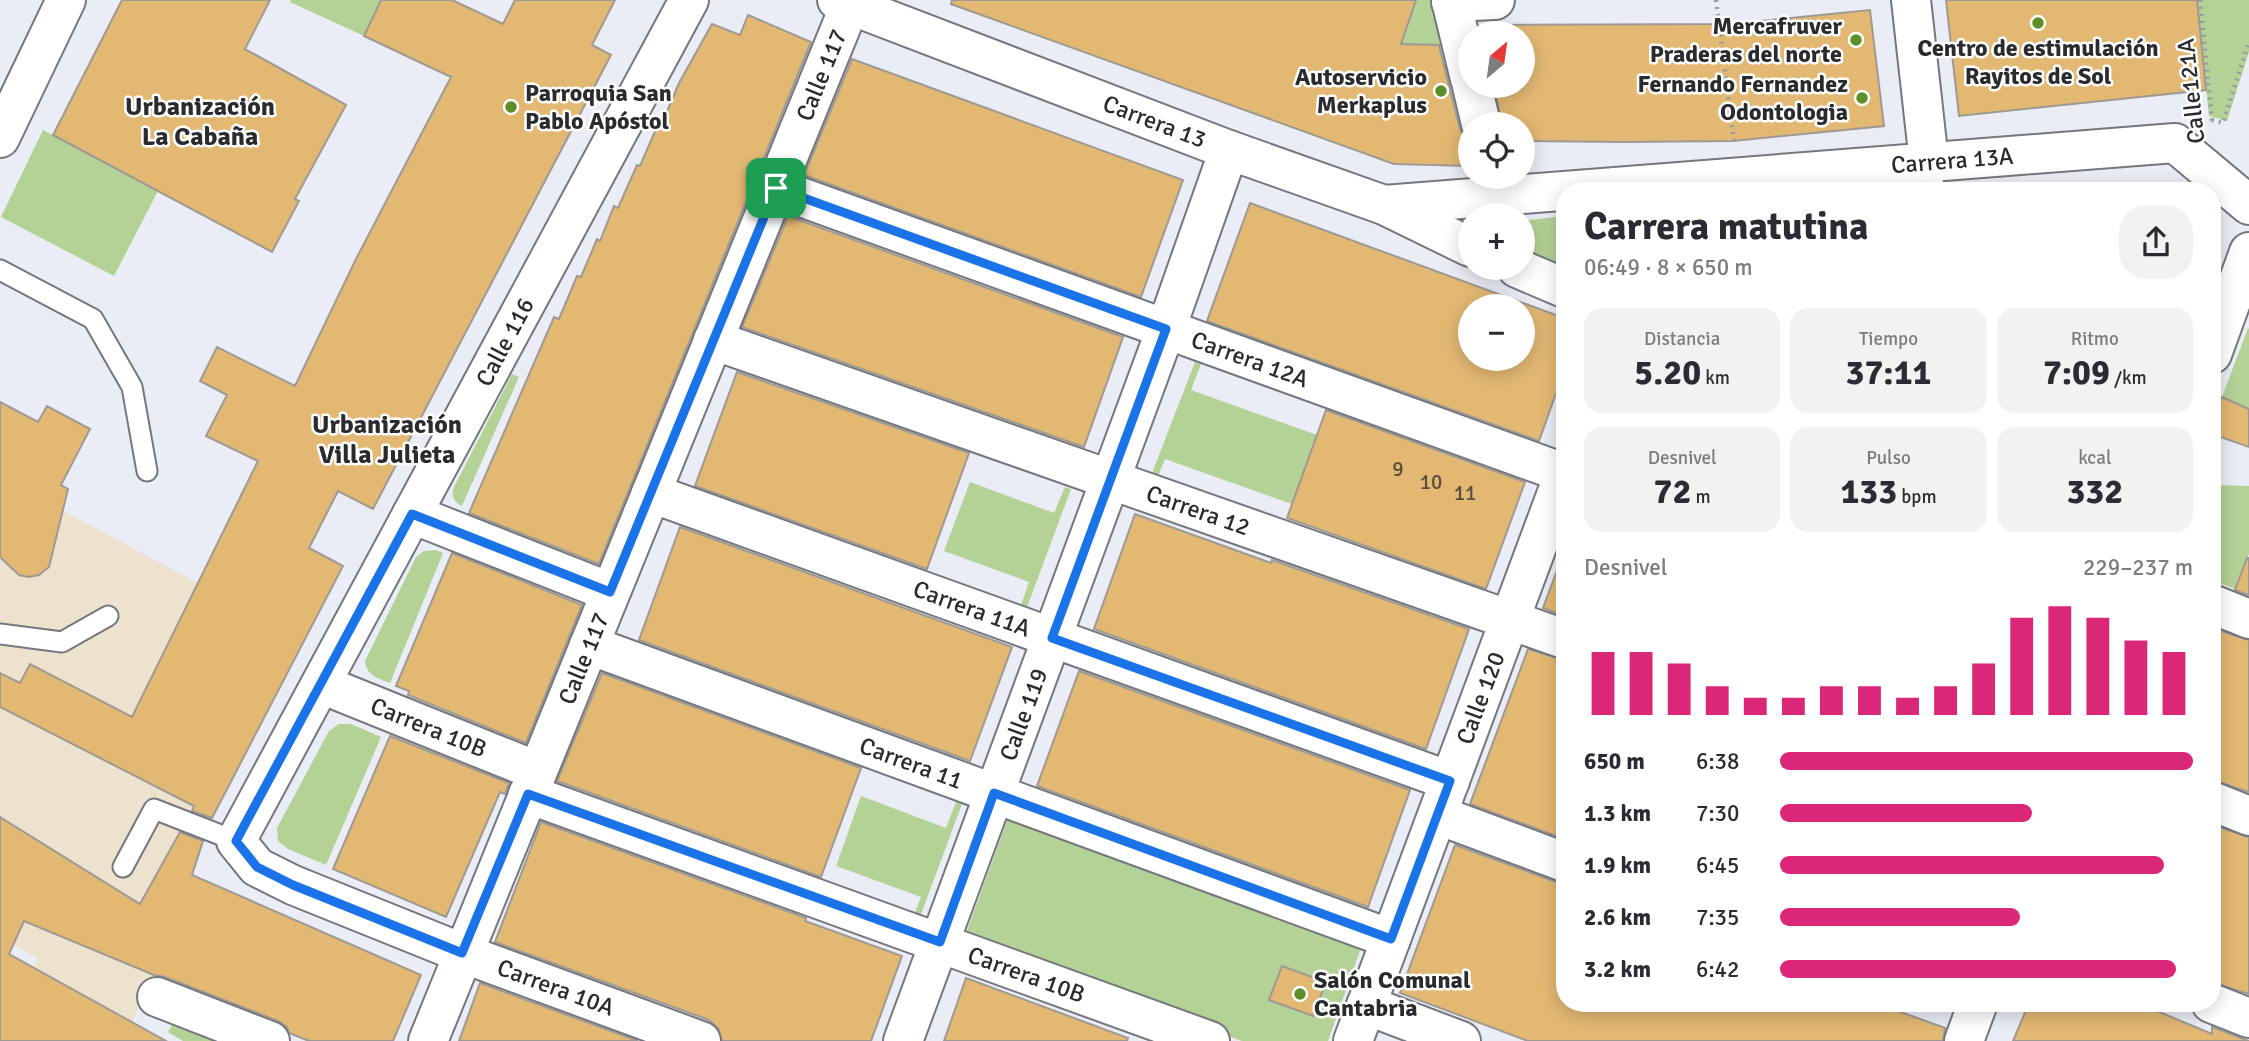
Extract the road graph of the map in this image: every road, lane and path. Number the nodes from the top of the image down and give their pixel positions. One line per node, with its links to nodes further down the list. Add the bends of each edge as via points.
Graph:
1 (66, 0): 12 (street)
2 (689, 0): 39 (street, Calle 116)
3 (1495, 0): 7 (street)
4 (1716, 0): 14 (path)
5 (1911, 0): 15 (street)
6 (2200, 0): 11 (path, Calle121A)
7 (1451, 1): 9 (street)
8 (844, 2): 13 (street, Carrera 13); 22 (street, Calle 117)
9 (1458, 30)
10 (2249, 42): 11 (path, via 2223,123)
11 (2211, 120): 16 (path, Calle121A)
12 (0, 138)
13 (1229, 149): 24 (street, Carrera 13); 31 (street, Calle 119)
14 (1739, 176): 15 (street, Carrera 13A); 17 (street, Carrera 13A)
15 (1932, 176): 16 (street, Carrera 13A, via 2175,143)
16 (2217, 179): 19 (street, Carrera 13A)
17 (1699, 182)
18 (2221, 182): 25 (street, Carrera 13A)
19 (2221, 182)
20 (1535, 186): 21 (street, Carrera 13A)
21 (1556, 186)
22 (776, 188): 31 (street, Carrera 12A); 33 (street, Calle 117)
23 (1478, 189): 24 (street, Carrera 13A)
24 (1384, 205): 26 (street, Carrera 13)
25 (2249, 205)
26 (1458, 241)
27 (2249, 252): 32 (street)
28 (0, 270): 34 (lane, via 93,319 132,387)
29 (1535, 276): 30 (street)
30 (1556, 285)
31 (1166, 329): 35 (street, Carrera 12A); 36 (street, Calle 119)
32 (2221, 329)
33 (713, 340): 36 (street, Carrera 12); 37 (street, Calle 117)
34 (147, 471)
35 (1556, 471)
36 (1111, 479): 43 (street, Carrera 12); 47 (street, Calle 119)
37 (651, 493): 40 (street, Calle 117); 47 (street, Carrera 11A)
38 (1556, 495): 43 (street, Calle 120)
39 (412, 514): 40 (street); 49 (street, Calle 116)
40 (610, 592): 48 (street, Calle 117)
41 (2221, 608): 44 (street)
42 (108, 616): 45 (lane, via 62,642)
43 (1510, 619): 46 (street, Carrera 12); 52 (street, Calle 120)
44 (2249, 619)
45 (0, 634)
46 (1556, 636)
47 (1052, 638): 51 (street, Calle 119); 52 (street, Carrera 11A)
48 (589, 645): 50 (street, Calle 117); 51 (street, Carrera 11)
49 (321, 684): 50 (street, Carrera 10B); 55 (street, Calle 116)
50 (532, 783): 59 (street, Carrera 10B); 60 (street, Calle 117)
51 (994, 793): 58 (street, Carrera 11); 59 (street, Calle 119)
52 (1444, 798): 56 (street, Carrera 11A); 58 (street, Calle 120)
53 (2221, 805): 54 (street)
54 (2249, 816)
55 (236, 841): 57 (lane, via 154,809); 60 (street, Carrera 10A, via 257,867 293,885)
56 (1556, 858)
57 (123, 867)
58 (1391, 939): 62 (street, Calle 120)
59 (940, 942): 68 (street, Calle 119); 69 (street, Carrera 10B)
60 (462, 953): 66 (street, Calle 117); 67 (street, Carrera 10A)
61 (157, 997): 65 (street)
62 (1366, 1005): 70 (street, Calle 120); 71 (street)
63 (2221, 1007): 64 (street)
64 (2249, 1018)
65 (270, 1041)
66 (428, 1041)
67 (701, 1041)
68 (903, 1041)
69 (1209, 1041)
70 (1353, 1041)
71 (1461, 1041)

